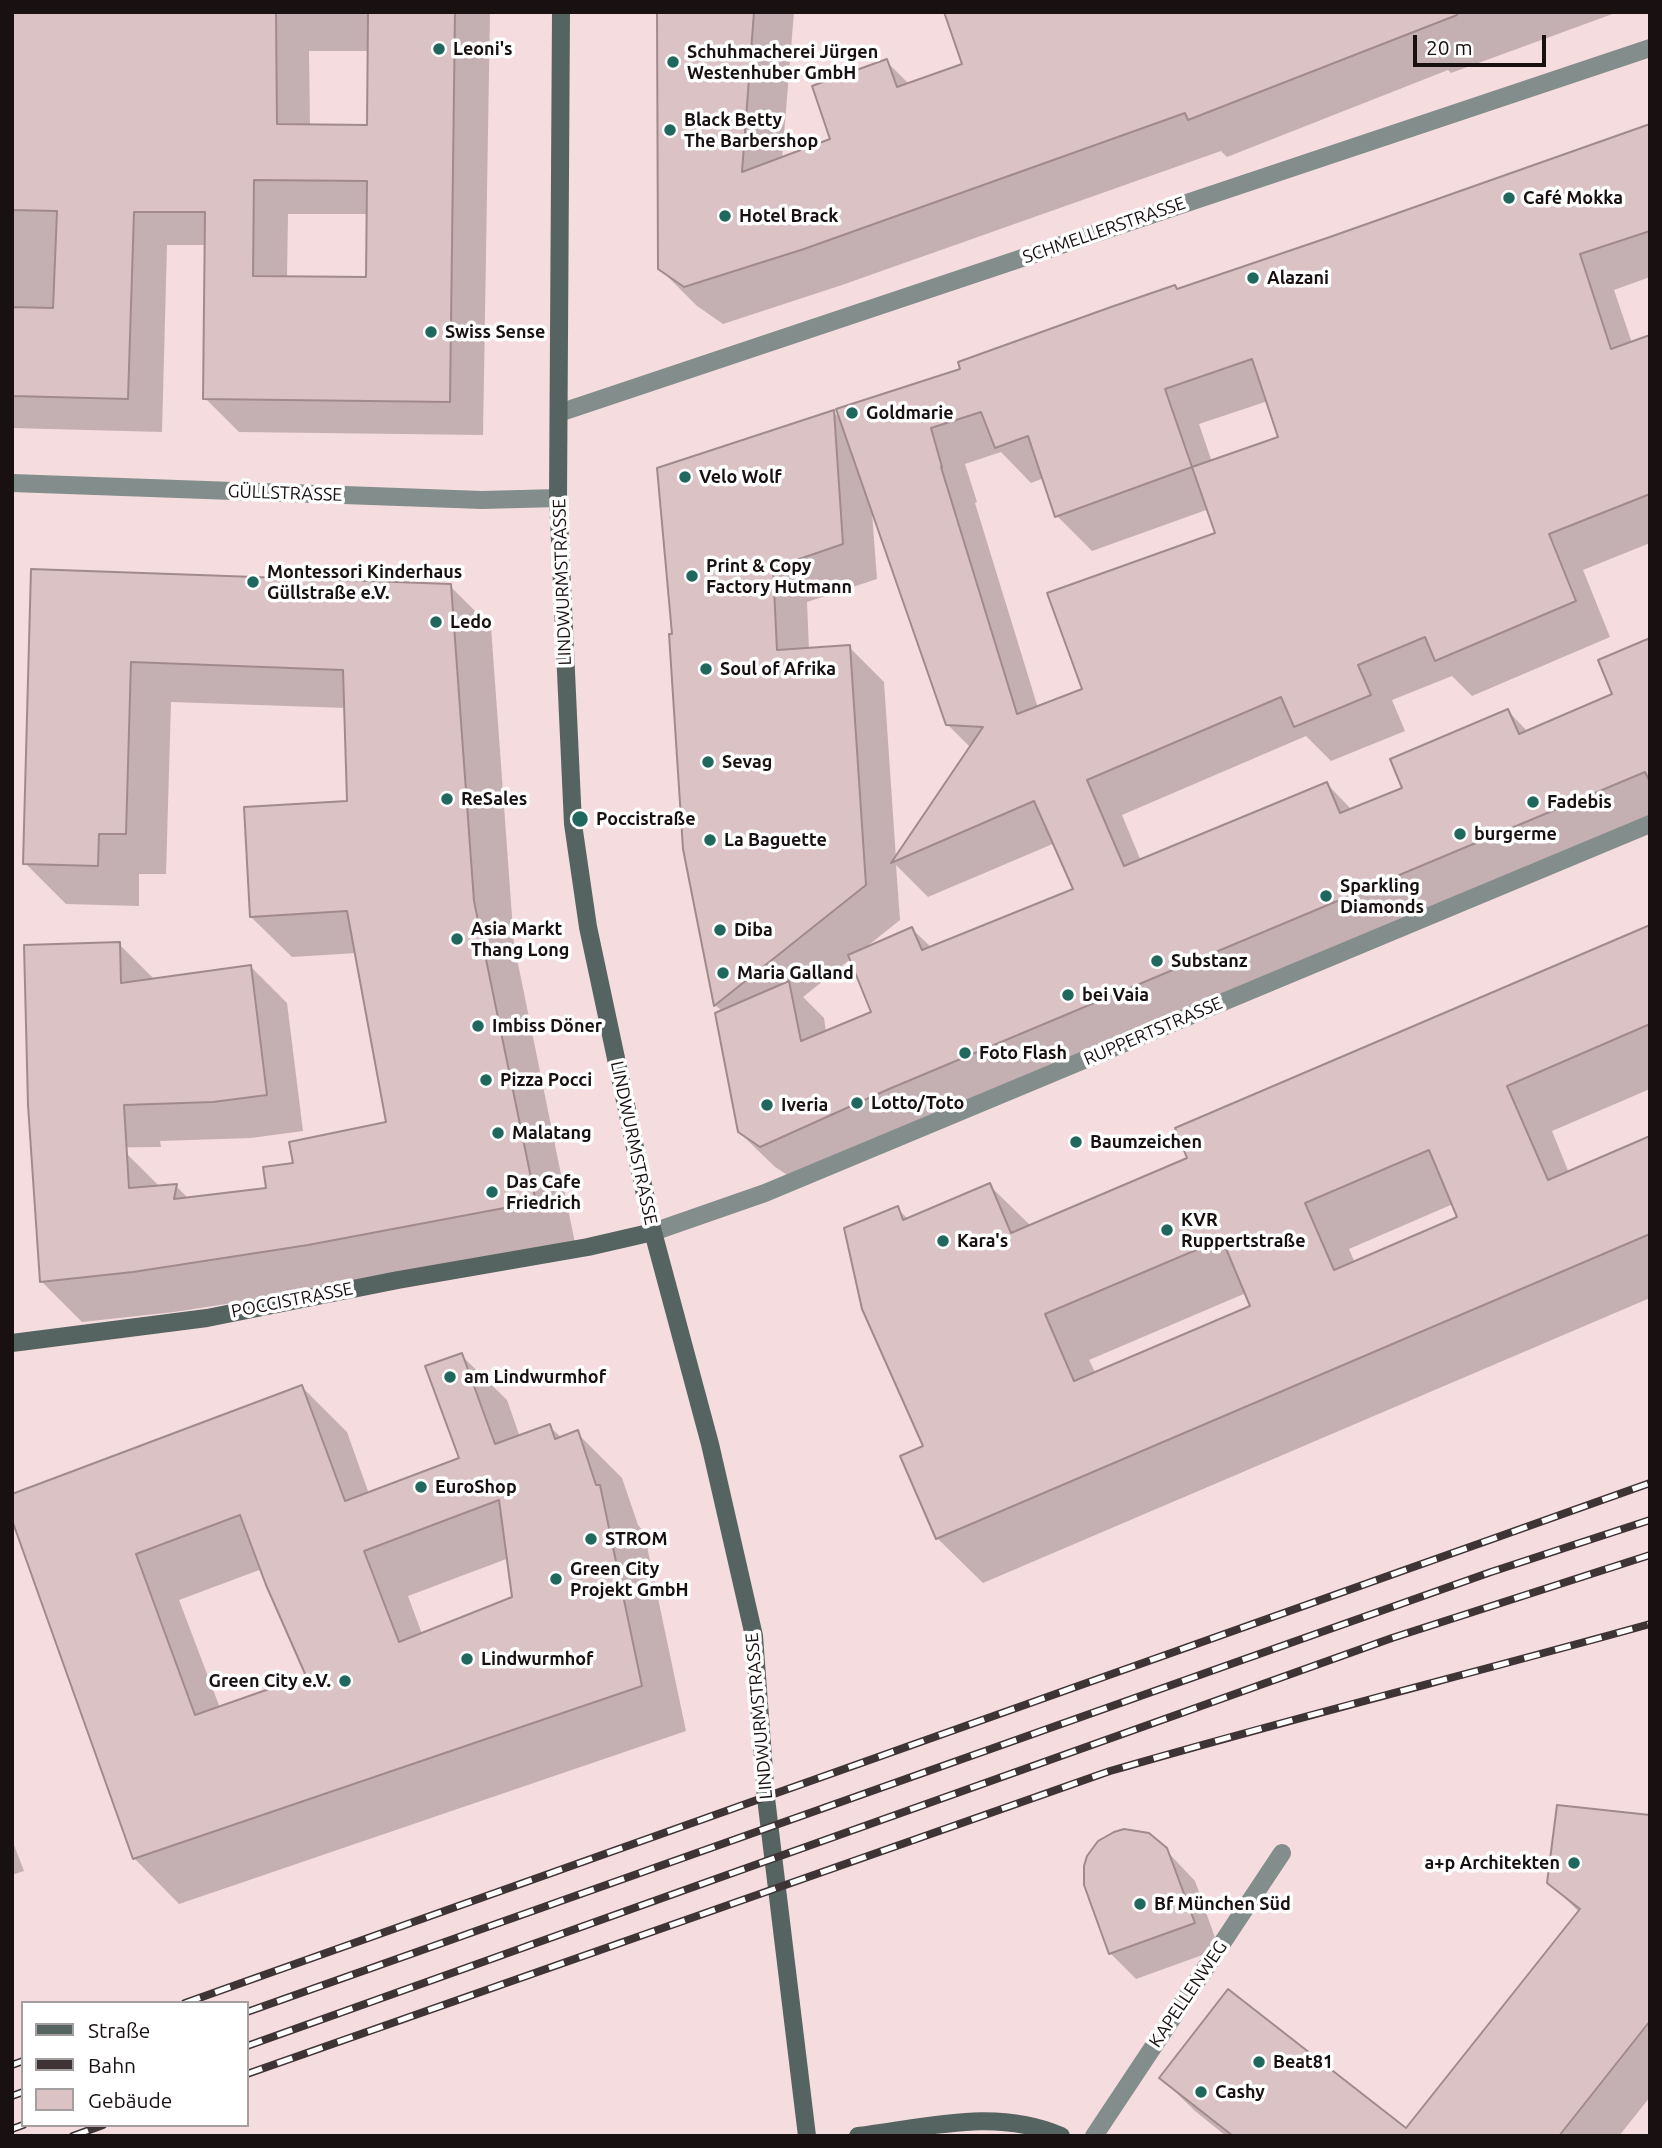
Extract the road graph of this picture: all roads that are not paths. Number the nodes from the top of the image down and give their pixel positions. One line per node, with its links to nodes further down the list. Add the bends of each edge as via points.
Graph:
1 (561, 12): 3 (main road, LINDWURMSTRASSE)
2 (1650, 48): 3 (street, SCHMELLERSTRASSE)
3 (559, 413): 5 (main road, LINDWURMSTRASSE)
4 (12, 483): 5 (street, GÜLLSTRASSE, via 482,500)
5 (558, 498): 7 (main road, LINDWURMSTRASSE, via 573,824 587,927)
6 (1650, 824): 7 (street, RUPPERTSTRASSE, via 765,1193)
7 (653, 1232): 8 (main road, POCCISTRASSE, via 207,1318); 12 (main road, LINDWURMSTRASSE, via 710,1444 754,1636 768,1810)
8 (12, 1343)
9 (1282, 1853): 16 (street, KAPELLENWEG)
10 (896, 2131): 11 (main road); 14 (main road); 15 (main road, via 999,2121)
11 (877, 2135): 13 (main road)
12 (807, 2136)
13 (858, 2136)
14 (914, 2136)
15 (1061, 2136)
16 (1094, 2136)

